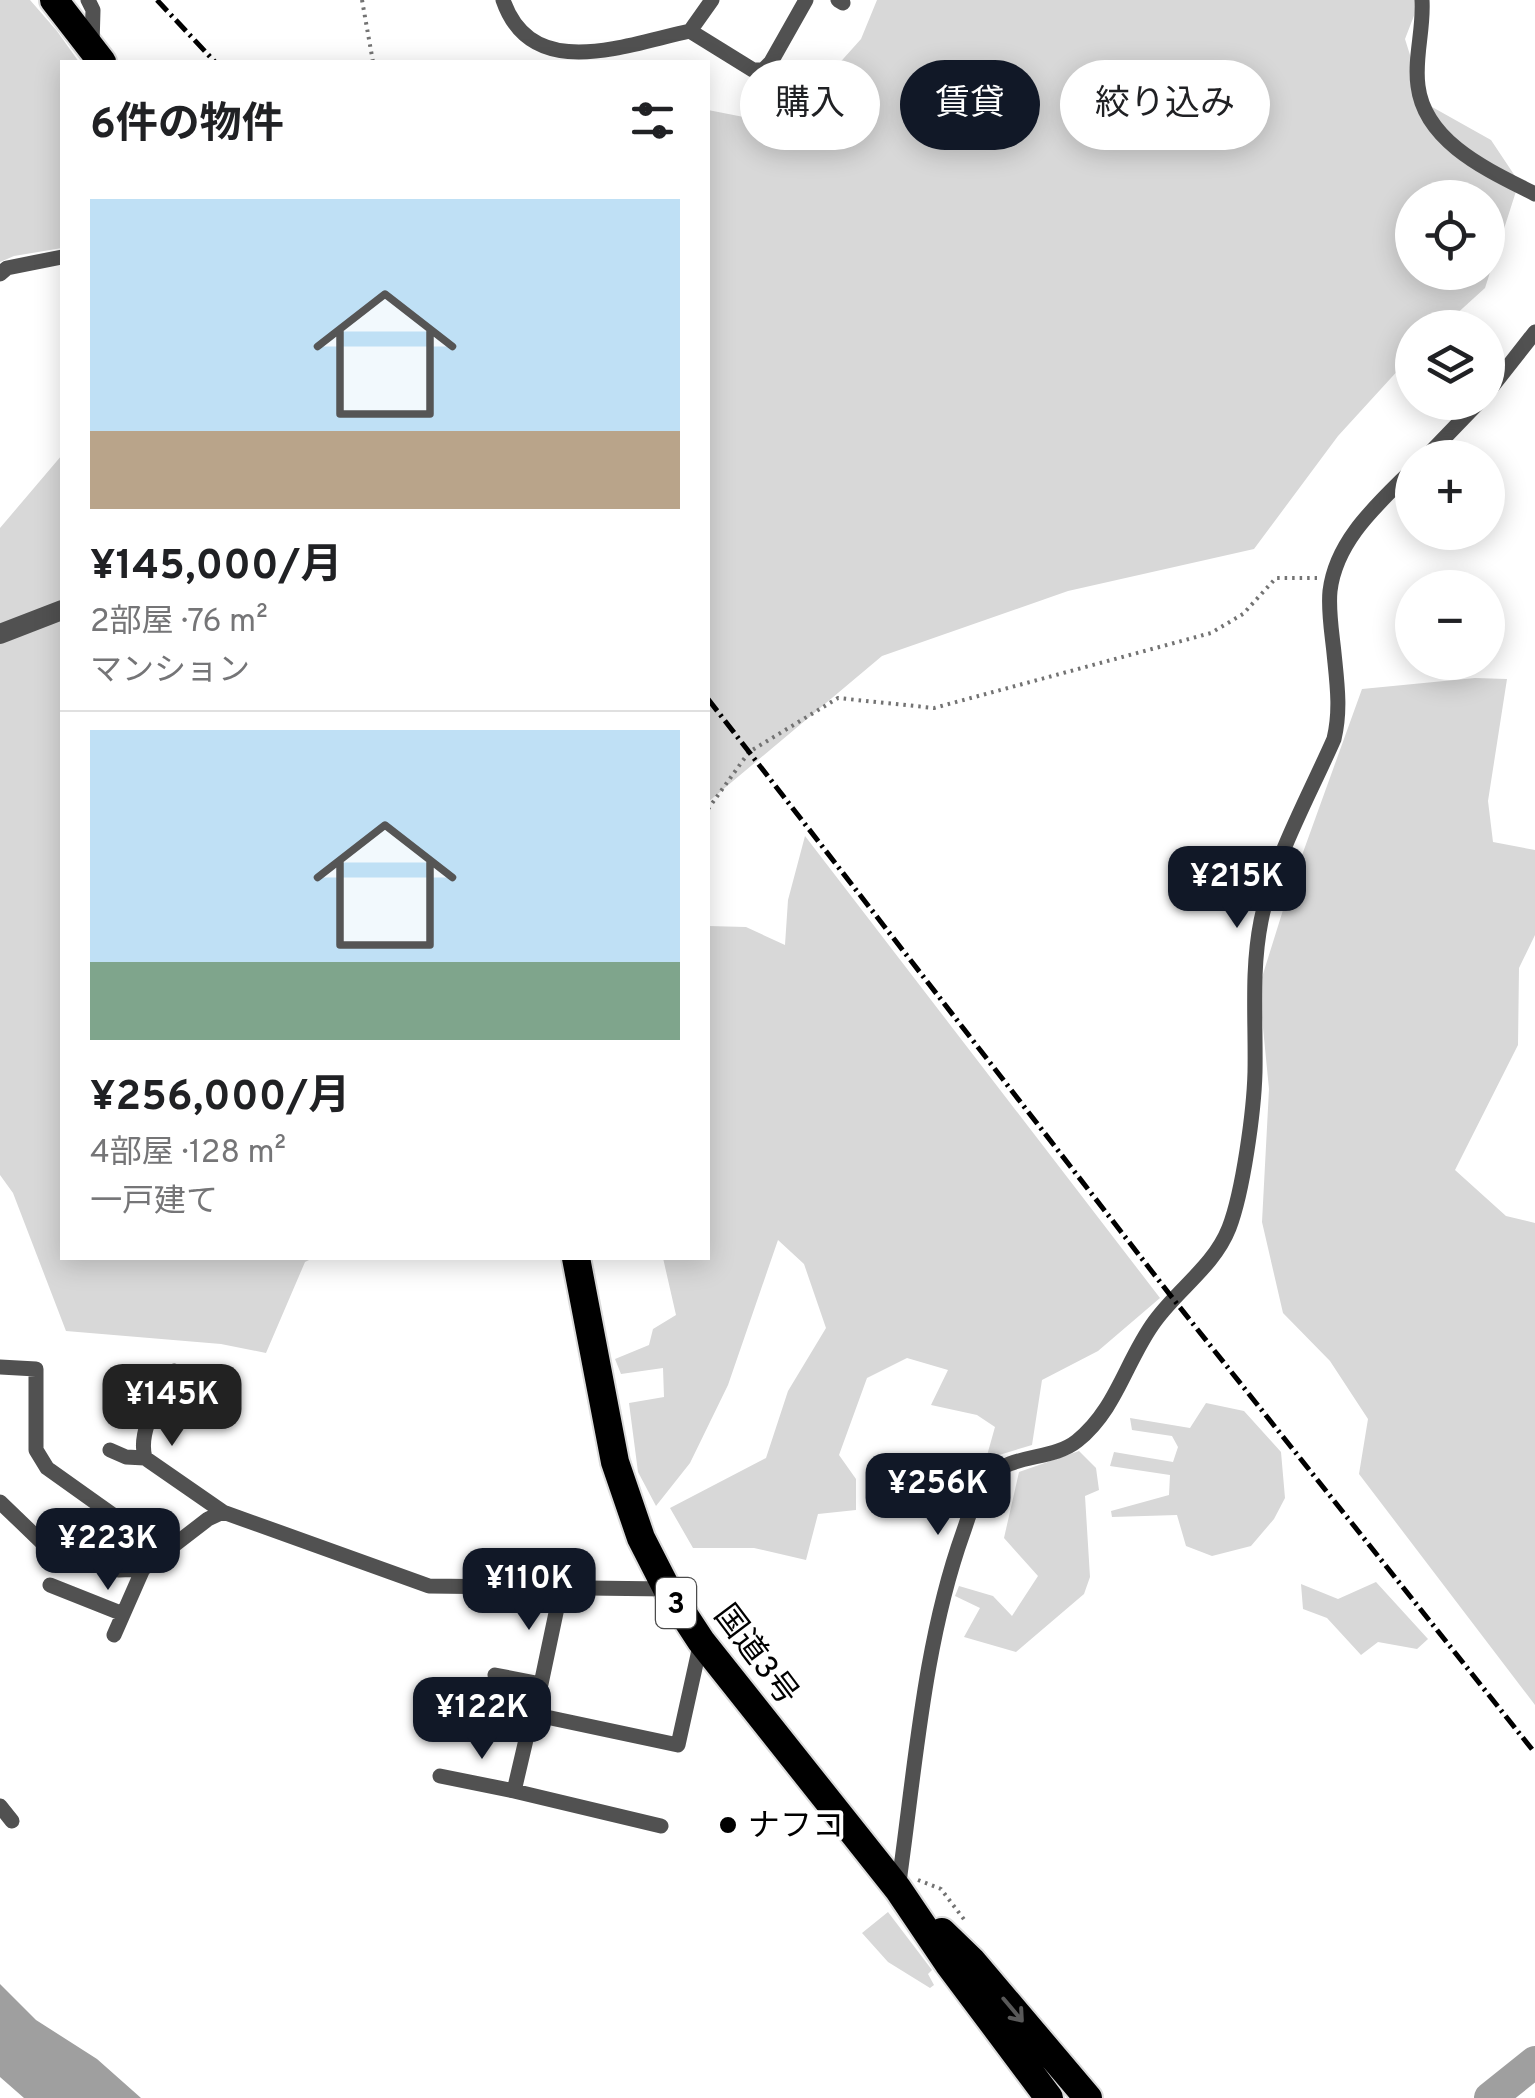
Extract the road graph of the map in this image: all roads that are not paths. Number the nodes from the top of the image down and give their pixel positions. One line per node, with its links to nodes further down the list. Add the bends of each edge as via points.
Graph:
1 (54, 0): 8 (highway)
2 (88, 0): 8 (street)
3 (504, 0): 7 (street, via 522,31 553,52 578,54)
4 (712, 0): 7 (street)
5 (806, 0): 7 (street, via 763,70)
6 (1422, 0): 9 (street, via 1417,72 1424,110 1480,166)
7 (690, 31)
8 (97, 55)
9 (1535, 194)
10 (60, 257): 11 (street)
11 (0, 274)
12 (1535, 332): 13 (street)
13 (1505, 370)
14 (1462, 420): 15 (street)
15 (1443, 440)
16 (1395, 488): 40 (street, via 1359,526 1332,578 1339,717 1261,922 1255,1075 1230,1225 1221,1245 1155,1320 1090,1428 1062,1451 1003,1468 988,1478 974,1504 937,1617)
17 (60, 611): 18 (street)
18 (0, 634)
19 (576, 1260): 30 (highway, 国道3号 / 3, via 615,1462)
20 (0, 1368): 26 (street, via 36,1369 36,1450 47,1468)
21 (174, 1371): 23 (street, via 141,1444)
22 (110, 1450): 23 (street)
23 (145, 1458): 25 (street)
24 (0, 1502): 27 (street, via 51,1551 119,1570)
25 (223, 1512): 26 (street); 29 (street, via 429,1586)
26 (165, 1552): 27 (street)
27 (143, 1569): 31 (street)
28 (50, 1585): 31 (street)
29 (561, 1589): 30 (street); 34 (street, via 542,1684)
30 (667, 1589): 33 (highway, 国道3号 / 3)
31 (123, 1614): 32 (street)
32 (114, 1636)
33 (701, 1642): 36 (street, via 678,1745 532,1714); 40 (highway, 国道3号 / 3)
34 (495, 1676)
35 (440, 1776): 36 (street)
36 (514, 1791): 39 (street)
37 (0, 1806): 38 (street)
38 (12, 1821)
39 (661, 1826)
40 (898, 1889): 41 (highway, 国道3号 / 3); 42 (highway, 国道3号 / 3, one-way to 42, via 972,1961)
41 (1049, 2098)
42 (1088, 2098)

